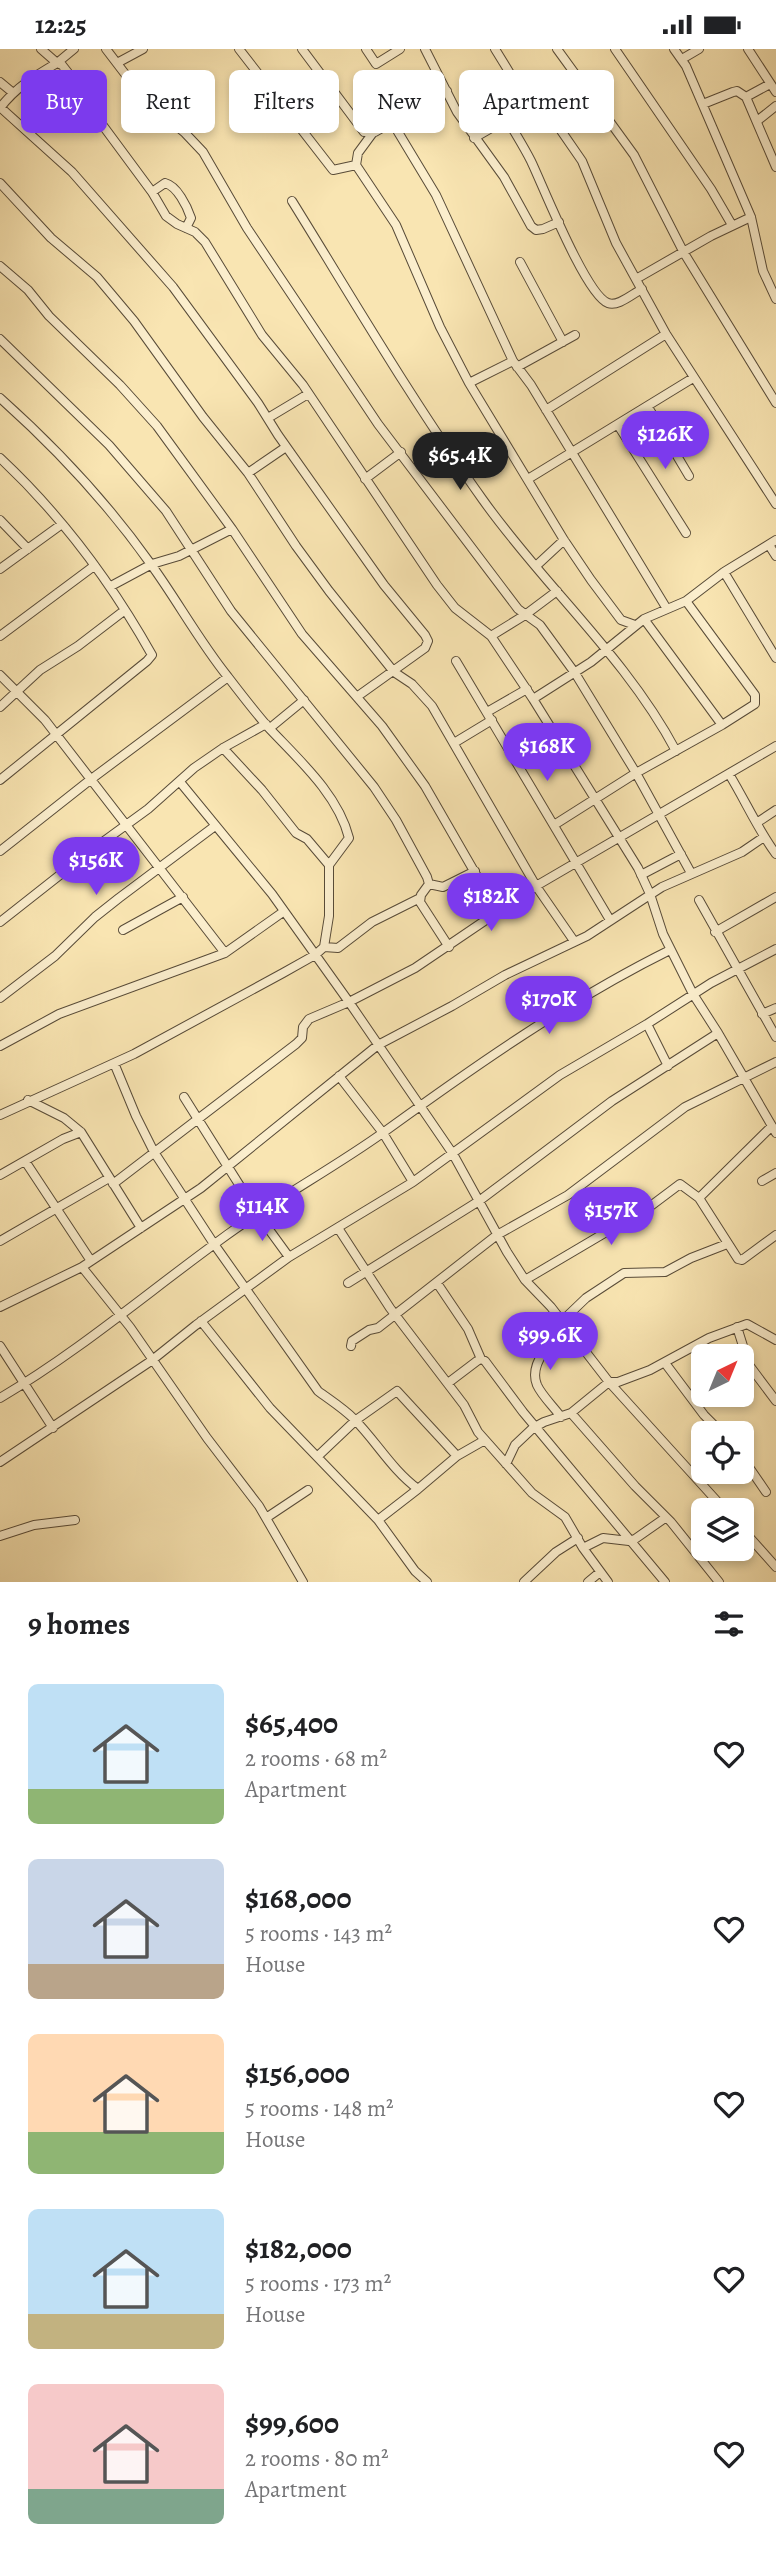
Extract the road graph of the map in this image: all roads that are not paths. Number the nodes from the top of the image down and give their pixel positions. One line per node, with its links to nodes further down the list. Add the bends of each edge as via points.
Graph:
1 (41, 49): 17 (street)
2 (74, 49): 17 (street)
3 (106, 49): 18 (street)
4 (144, 49): 18 (street)
5 (239, 49): 32 (street, via 328,165 333,170)
6 (302, 49): 30 (street, via 360,128)
7 (366, 49): 8 (street, via 376,64)
8 (400, 49)
9 (425, 49): 21 (street)
10 (495, 49): 44 (street, via 511,75 528,83 575,149)
11 (557, 49): 41 (street, via 634,155)
12 (615, 49): 39 (street)
13 (674, 49): 16 (street)
14 (699, 49): 16 (street)
15 (748, 49): 20 (street)
16 (682, 59): 25 (street)
17 (57, 63): 22 (street); 35 (street, via 65,67)
18 (117, 63): 62 (street, via 145,100 203,152 283,283)
19 (0, 82): 22 (street)
20 (770, 84): 23 (street); 24 (street)
21 (447, 90): 31 (street)
22 (12, 92): 27 (street)
23 (776, 92)
24 (746, 97): 25 (street, via 737,91); 28 (street)
25 (703, 104): 37 (street)
26 (776, 106): 28 (street)
27 (0, 108): 59 (street, via 72,172 173,287)
28 (757, 121): 33 (street)
29 (398, 133): 51 (street, via 442,206)
30 (372, 134): 32 (street, via 358,153)
31 (474, 138): 38 (street, via 504,177 531,226 539,230); 38 (street, via 507,119)
32 (356, 166): 53 (street, via 396,225)
33 (776, 167)
34 (0, 183): 65 (street, via 115,298)
35 (152, 192): 40 (street, via 170,220); 40 (street, via 165,183 173,187 191,218)
36 (292, 201): 81 (street, via 416,402 482,500)
37 (751, 217): 39 (street); 46 (street, via 763,271)
38 (559, 222): 45 (street, via 600,299 618,303)
39 (732, 225): 41 (street)
40 (186, 228): 54 (street, via 205,242 262,335)
41 (684, 253): 44 (street); 56 (street)
42 (520, 262): 50 (street)
43 (0, 266): 72 (street, via 157,426)
44 (636, 279): 45 (street)
45 (642, 289): 47 (street)
46 (776, 299)
47 (666, 334): 52 (street); 58 (street)
48 (575, 335): 50 (street)
49 (0, 339): 77 (street, via 126,463)
50 (563, 342): 51 (street)
51 (515, 364): 53 (street); 58 (street)
52 (693, 378): 57 (street); 69 (street)
53 (469, 383): 68 (street)
54 (308, 394): 59 (street); 67 (street)
55 (0, 398): 79 (street, via 90,486)
56 (776, 403)
57 (648, 407): 60 (street); 66 (street)
58 (546, 410): 63 (street)
59 (268, 418): 61 (street)
60 (618, 425): 63 (street); 73 (street)
61 (286, 447): 65 (street); 97 (street, via 428,641)
62 (401, 452): 67 (street); 89 (street)
63 (572, 452): 68 (street); 87 (street)
64 (0, 458): 71 (street)
65 (248, 473): 97 (street, via 317,575)
66 (689, 476)
67 (365, 479): 93 (street, via 447,600)
68 (528, 479): 74 (street)
69 (776, 504)
70 (0, 520): 76 (street)
71 (62, 524): 76 (street); 80 (street)
72 (232, 529): 77 (street); 103 (street, via 302,634)
73 (686, 533)
74 (564, 540): 81 (street); 91 (street, via 616,615)
75 (772, 543): 78 (street); 83 (street)
76 (28, 549): 82 (street)
77 (193, 549): 79 (street); 105 (street, via 231,611)
78 (776, 556)
79 (152, 564): 84 (street); 100 (street)
80 (94, 566): 84 (street); 92 (street)
81 (536, 566): 85 (street)
82 (0, 569)
83 (724, 572): 86 (street); 95 (street)
84 (111, 586): 88 (street)
85 (557, 591): 89 (street); 94 (street)
86 (686, 601): 87 (street); 108 (street, via 755,695 750,709)
87 (667, 609): 90 (street)
88 (125, 610): 102 (street, via 40,670); 110 (street, via 151,658)
89 (525, 615): 93 (street); 98 (street, via 540,625)
90 (644, 619): 91 (street); 108 (street)
91 (635, 625): 94 (street)
92 (0, 636)
93 (491, 636): 101 (street)
94 (606, 651): 98 (street); 114 (street, via 650,706)
95 (776, 657)
96 (456, 661): 107 (street)
97 (394, 672): 103 (street); 111 (street, via 421,693)
98 (575, 673): 104 (street); 115 (street)
99 (0, 675): 102 (street)
100 (228, 677): 109 (street); 118 (street)
101 (527, 689): 104 (street); 107 (street)
102 (18, 692): 106 (street); 110 (street)
103 (358, 696): 135 (street, via 425,786)
104 (533, 699): 120 (street)
105 (304, 700): 109 (street); 138 (street, via 396,820)
106 (0, 707)
107 (490, 716): 111 (street); 125 (street)
108 (722, 725): 114 (street)
109 (268, 726): 113 (street); 132 (street, via 307,768 347,829 349,838)
110 (56, 735): 117 (street); 118 (street)
111 (454, 743): 139 (street)
112 (776, 746): 116 (street)
113 (223, 748): 119 (street); 132 (street)
114 (676, 751): 115 (street)
115 (636, 773): 120 (street); 122 (street)
116 (729, 774): 122 (street); 123 (street)
117 (0, 780)
118 (90, 780): 124 (street); 129 (street)
119 (180, 782): 124 (street); 126 (street)
120 (594, 801): 125 (street); 128 (street)
121 (776, 810): 123 (street)
122 (660, 814): 128 (street); 130 (street)
123 (758, 822): 127 (street)
124 (125, 825): 134 (street); 148 (street)
125 (555, 825): 133 (street)
126 (215, 826): 134 (street); 146 (street)
127 (764, 837): 131 (street); 136 (street, via 742,852)
128 (619, 839): 133 (street); 137 (street)
129 (0, 851)
130 (681, 854): 136 (street); 137 (street)
131 (776, 854)
132 (329, 865): 153 (street)
133 (576, 865): 139 (street); 147 (street)
134 (158, 869): 141 (street); 162 (street)
135 (475, 871): 138 (street, via 443,887); 145 (street)
136 (691, 873): 140 (street)
137 (641, 875): 140 (street)
138 (429, 884): 143 (street)
139 (536, 886): 145 (street); 152 (street)
140 (650, 894): 147 (street); 156 (street)
141 (183, 897): 149 (street); 151 (street)
142 (776, 897): 150 (street)
143 (420, 898): 153 (street, via 372,922 338,948); 154 (street)
144 (699, 900): 150 (street)
145 (497, 911): 154 (street)
146 (283, 912): 157 (street); 158 (street)
147 (610, 921): 152 (street)
148 (0, 922)
149 (122, 930)
150 (715, 932): 160 (street)
151 (213, 939): 157 (street); 159 (street)
152 (574, 941): 170 (street)
153 (324, 947): 158 (street)
154 (449, 947): 163 (street)
155 (776, 949): 160 (street)
156 (670, 950): 161 (street); 178 (street, via 594,991)
157 (225, 953): 159 (street)
158 (315, 955): 163 (street); 172 (street)
159 (212, 958): 169 (street, via 59,1014)
160 (736, 969): 161 (street); 165 (street)
161 (693, 994): 166 (street); 167 (street)
162 (0, 998)
163 (349, 1002): 170 (street); 180 (street, via 309,1019 296,1044)
164 (776, 1008): 165 (street)
165 (762, 1014): 168 (street)
166 (647, 1024): 173 (street); 185 (street, via 534,1092)
167 (718, 1033): 173 (street); 175 (street)
168 (776, 1037)
169 (0, 1045)
170 (377, 1045): 174 (street); 178 (street)
171 (776, 1062): 175 (street)
172 (114, 1063): 177 (street); 184 (street)
173 (667, 1066): 195 (street, via 612,1101)
174 (339, 1076): 183 (street); 187 (street)
175 (742, 1077): 181 (street); 200 (street, via 685,1107 568,1195)
176 (184, 1097): 180 (street)
177 (28, 1100): 179 (street); 182 (street)
178 (419, 1105): 183 (street); 185 (street)
179 (0, 1115)
180 (197, 1120): 184 (street); 187 (street)
181 (773, 1125): 193 (street)
182 (81, 1132): 186 (street); 190 (street)
183 (383, 1133): 192 (street); 197 (street)
184 (154, 1151): 190 (street); 194 (street)
185 (453, 1154): 192 (street); 195 (street)
186 (25, 1161): 189 (street); 196 (street)
187 (228, 1166): 194 (street); 197 (street)
188 (776, 1173): 191 (street)
189 (0, 1175)
190 (111, 1181): 196 (street); 198 (street)
191 (762, 1181)
192 (413, 1182): 199 (street)
193 (699, 1198): 204 (street); 209 (street, via 680,1184)
194 (184, 1199): 198 (street); 203 (street)
195 (479, 1201): 200 (street); 208 (street)
196 (58, 1209): 202 (street); 206 (street)
197 (257, 1213): 203 (street); 205 (street)
198 (141, 1228): 206 (street)
199 (338, 1228): 205 (street); 208 (street)
200 (497, 1235): 209 (street); 211 (street)
201 (776, 1235): 204 (street, via 742,1260)
202 (0, 1241)
203 (214, 1244): 212 (street); 215 (street)
204 (727, 1244): 217 (street, via 665,1272 624,1273 586,1298)
205 (289, 1257): 212 (street)
206 (91, 1261): 207 (street)
207 (82, 1267): 213 (street); 215 (street)
208 (367, 1272): 210 (street); 214 (street)
209 (525, 1280): 217 (street)
210 (348, 1283)
211 (437, 1283): 214 (street); 222 (street, via 468,1329)
212 (246, 1288): 216 (street); 232 (street, via 318,1391)
213 (0, 1307)
214 (394, 1313): 221 (street); 226 (street)
215 (119, 1315): 223 (street); 227 (street)
216 (201, 1321): 223 (street); 237 (street, via 270,1408)
217 (565, 1324): 225 (street); 231 (street, via 548,1345 535,1376 539,1390)
218 (737, 1327): 219 (street, via 750,1324); 224 (street); 229 (street, via 749,1365)
219 (776, 1340)
220 (0, 1346): 227 (street)
221 (351, 1346)
222 (481, 1359): 226 (street); 235 (street)
223 (151, 1361): 234 (street); 246 (street)
224 (665, 1363): 225 (street); 233 (street)
225 (610, 1382): 230 (street); 245 (street)
226 (448, 1383): 236 (street)
227 (23, 1384): 228 (street); 234 (street)
228 (0, 1398)
229 (776, 1401)
230 (571, 1413): 231 (street); 247 (street)
231 (561, 1417): 235 (street)
232 (356, 1420): 237 (street); 238 (street, via 397,1391); 242 (street)
233 (710, 1421)
234 (53, 1427): 239 (street)
235 (536, 1427): 240 (street, via 515,1445); 252 (street)
236 (485, 1440): 238 (street); 240 (street)
237 (318, 1456): 249 (street)
238 (457, 1456): 242 (street)
239 (0, 1462)
240 (506, 1464): 251 (street, via 540,1501 565,1517)
241 (754, 1474): 244 (street)
242 (418, 1489): 249 (street)
243 (308, 1490): 246 (street)
244 (766, 1492)
245 (714, 1498)
246 (266, 1518): 258 (street)
247 (665, 1518): 252 (street); 263 (street)
248 (75, 1520): 250 (street, via 34,1525)
249 (378, 1520): 259 (street)
250 (0, 1536)
251 (578, 1538): 254 (street); 260 (street)
252 (629, 1541): 254 (street, via 603,1538); 257 (street)
253 (754, 1542): 255 (street)
254 (583, 1548): 256 (street)
255 (776, 1567)
256 (600, 1572): 261 (street); 262 (street)
257 (660, 1580)
258 (303, 1582)
259 (427, 1582)
260 (524, 1582)
261 (588, 1582)
262 (608, 1582)
263 (719, 1582)

